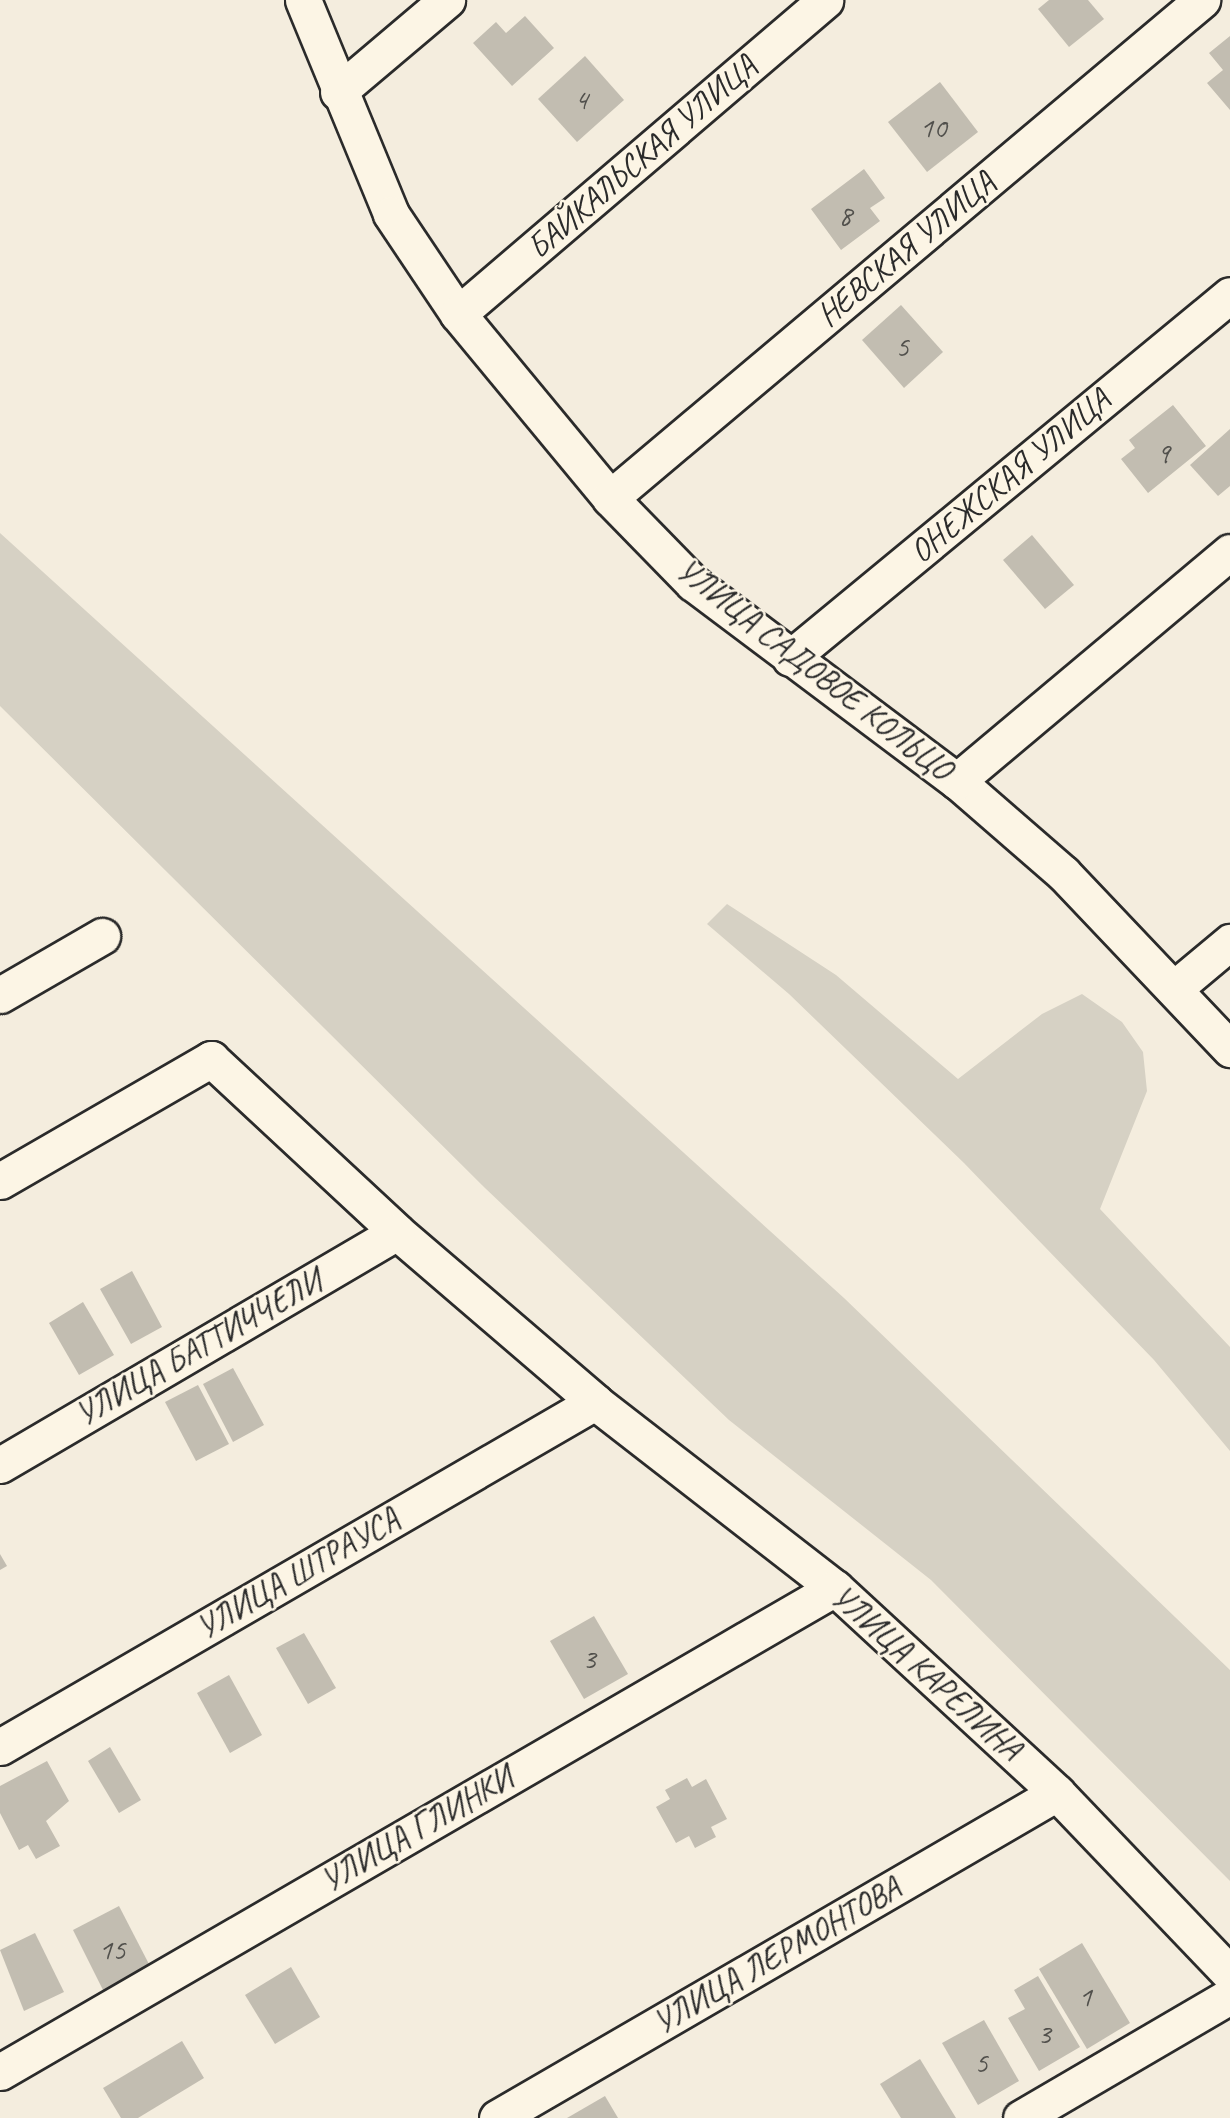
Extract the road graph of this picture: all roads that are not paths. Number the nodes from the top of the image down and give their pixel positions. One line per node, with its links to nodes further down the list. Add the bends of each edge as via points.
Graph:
1 (303, 0): 5 (street, УЛИЦА САДОВОЕ КОЛЬЦО)
2 (447, 0): 5 (street)
3 (825, 0): 7 (street, БАЙКАЛЬСКАЯ УЛИЦА)
4 (1202, 0): 8 (street, НЕВСКАЯ УЛИЦА)
5 (338, 92): 7 (street, УЛИЦА САДОВОЕ КОЛЬЦО, via 391,214)
6 (1230, 295): 10 (street, ОНЕЖСКАЯ УЛИЦА)
7 (458, 314): 8 (street, УЛИЦА САДОВОЕ КОЛЬЦО)
8 (610, 498): 10 (street, УЛИЦА САДОВОЕ КОЛЬЦО, via 693,583)
9 (1230, 552): 11 (street)
10 (790, 658): 11 (street, УЛИЦА САДОВОЕ КОЛЬЦО)
11 (957, 781): 14 (street, УЛИЦА САДОВОЕ КОЛЬЦО, via 1063,873)
12 (102, 936): 15 (street)
13 (1230, 942): 14 (street)
14 (1175, 988): 16 (street, УЛИЦА САДОВОЕ КОЛЬЦО)
15 (0, 995)
16 (1230, 1049)
17 (0, 1181): 18 (street, УЛИЦА КАРЕЛИНА, via 211,1059)
18 (397, 1232): 19 (street, УЛИЦА КАРЕЛИНА); 20 (street, УЛИЦА БАТТИЧЧЕЛИ)
19 (595, 1402): 21 (street, УЛИЦА КАРЕЛИНА); 22 (street, УЛИЦА ШТРАУСА)
20 (0, 1465)
21 (835, 1588): 23 (street, УЛИЦА КАРЕЛИНА); 26 (street, УЛИЦА ГЛИНКИ)
22 (0, 1747)
23 (1058, 1793): 24 (street, УЛИЦА КАРЕЛИНА); 27 (street, УЛИЦА ЛЕРМОНТОВА)
24 (1230, 1974)
25 (1230, 1996): 28 (street)
26 (0, 2072)
27 (497, 2118)
28 (1021, 2118)

